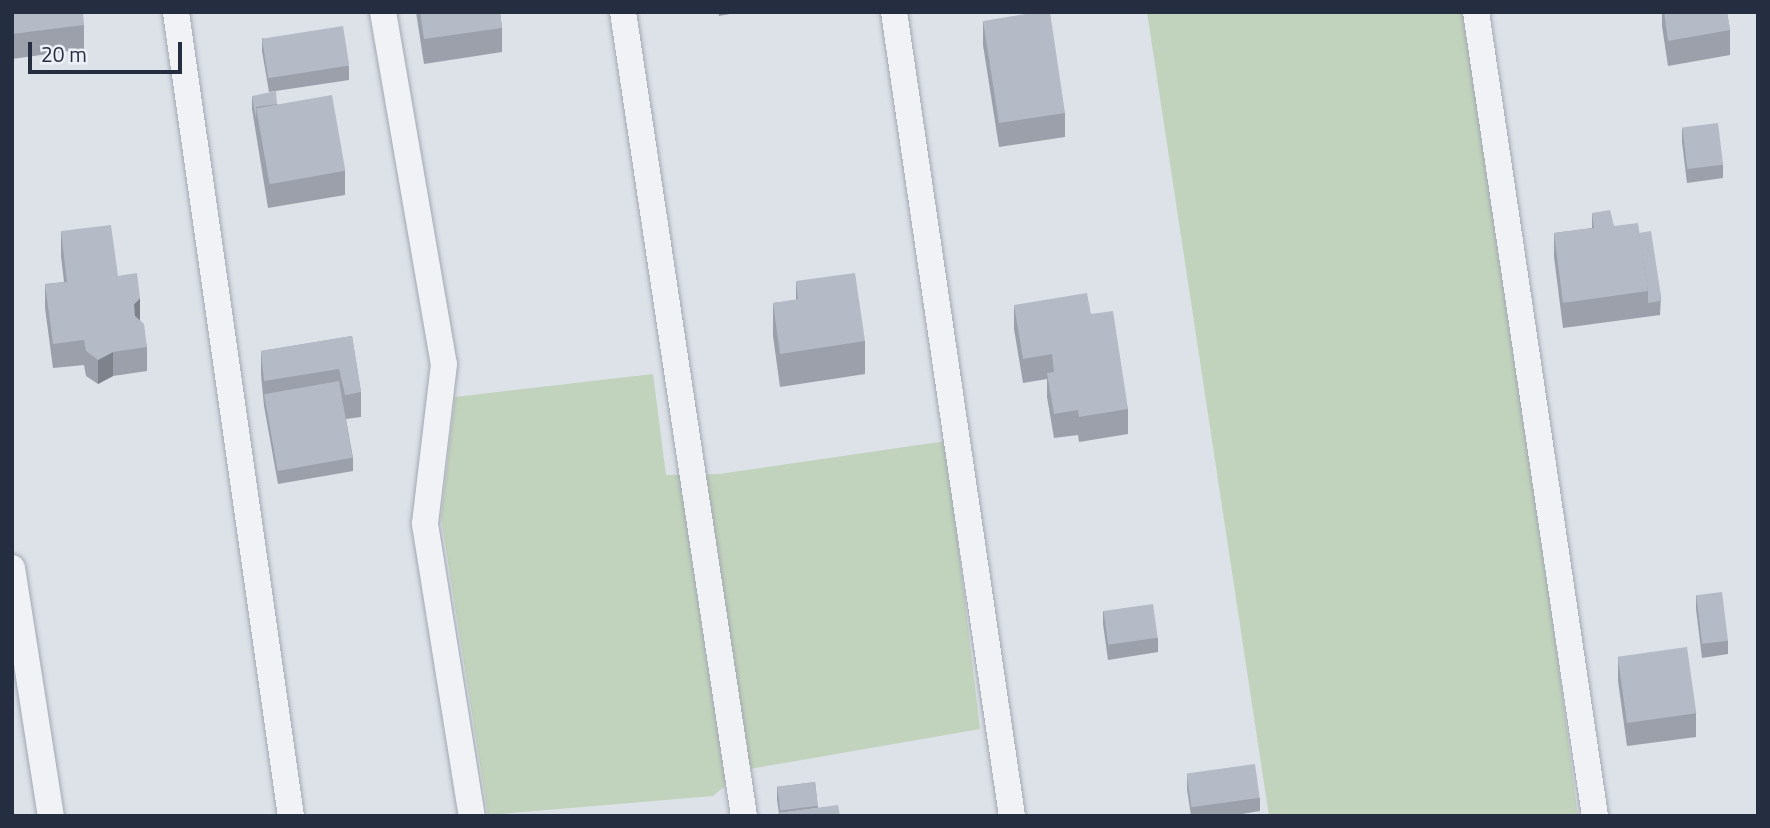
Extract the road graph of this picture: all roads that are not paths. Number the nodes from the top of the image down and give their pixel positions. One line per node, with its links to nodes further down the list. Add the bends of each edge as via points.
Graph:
1 (176, 12): 8 (lane)
2 (383, 12): 9 (lane, via 444,364 425,524)
3 (623, 12): 10 (lane)
4 (894, 12): 11 (lane)
5 (1476, 12): 12 (lane)
6 (12, 568): 7 (lane)
7 (51, 816)
8 (290, 816)
9 (472, 816)
10 (744, 816)
11 (1012, 816)
12 (1595, 816)

